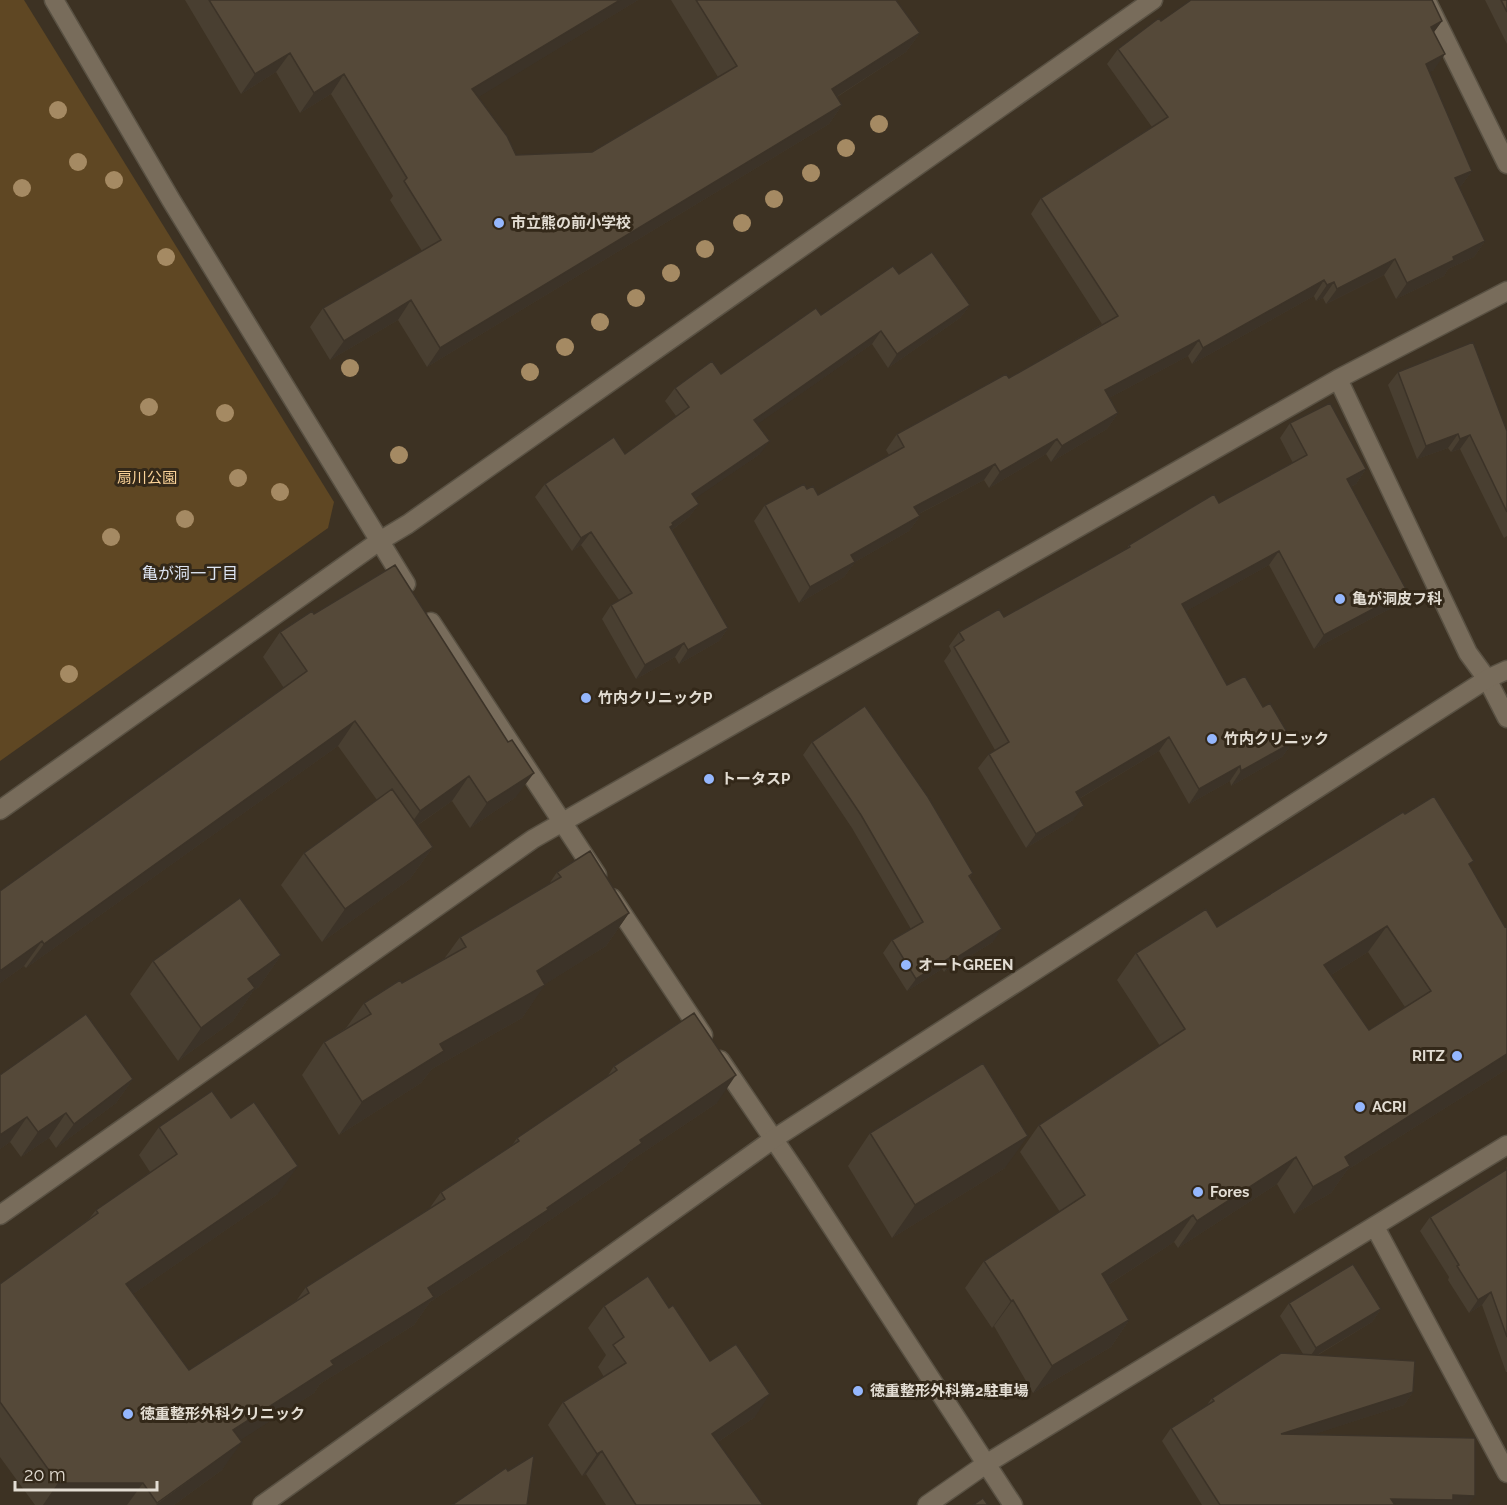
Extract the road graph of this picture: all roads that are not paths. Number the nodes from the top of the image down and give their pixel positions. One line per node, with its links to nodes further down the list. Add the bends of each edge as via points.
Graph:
1 (54, 0): 7 (street)
2 (1153, 0): 7 (street)
3 (1426, 0): 4 (street)
4 (1507, 164)
5 (1507, 291): 6 (street)
6 (1338, 379): 9 (street, via 1468,653); 12 (street)
7 (378, 542): 11 (street); 12 (street)
8 (1507, 670): 9 (street)
9 (1487, 680): 10 (street); 13 (street)
10 (1507, 718)
11 (0, 810)
12 (562, 822): 13 (street); 15 (street)
13 (772, 1140): 17 (street); 19 (street)
14 (1507, 1145): 16 (street)
15 (0, 1215)
16 (1375, 1227): 17 (street); 18 (street)
17 (986, 1464): 20 (street); 21 (street)
18 (1507, 1473)
19 (262, 1505)
20 (927, 1505)
21 (1013, 1505)

